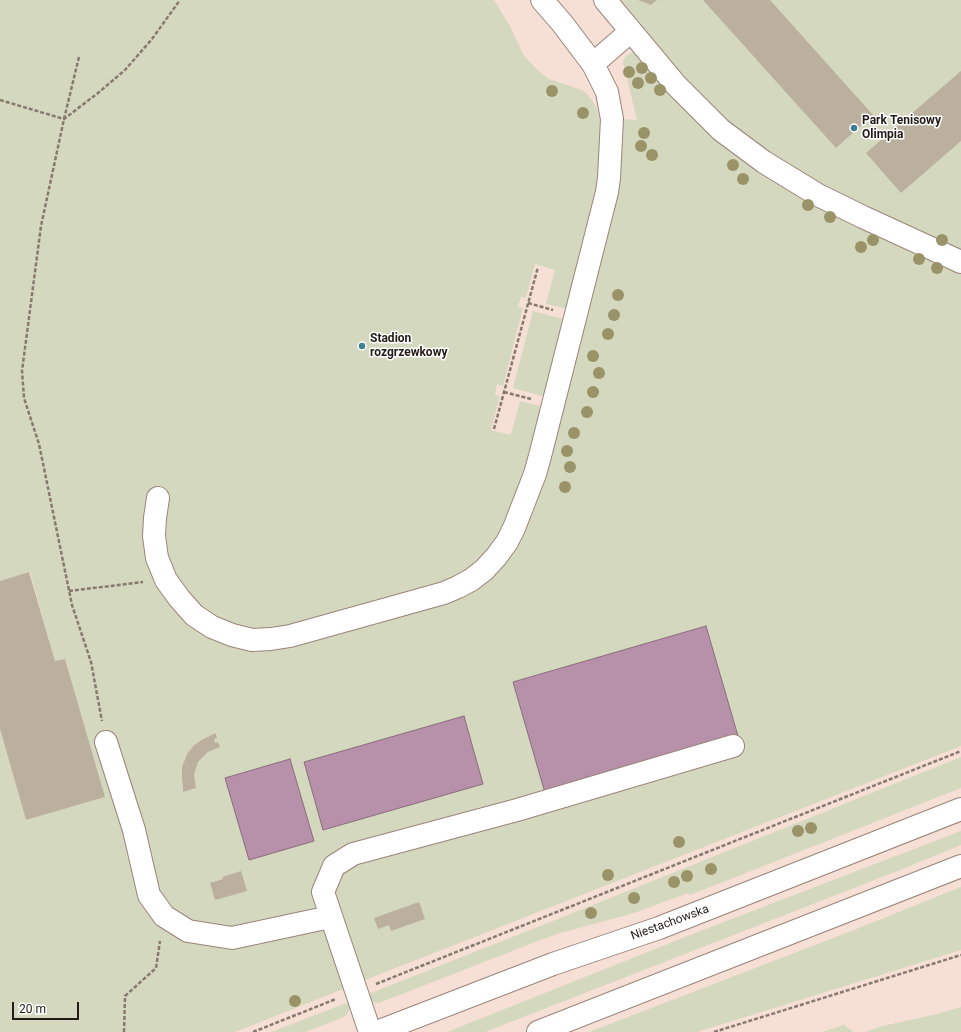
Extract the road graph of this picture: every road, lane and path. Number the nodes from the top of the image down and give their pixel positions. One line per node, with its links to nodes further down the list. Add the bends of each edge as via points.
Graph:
1 (180, 0): 8 (path, via 152,39 125,70)
2 (542, 0): 6 (main road)
3 (605, 0): 4 (main road)
4 (631, 31): 6 (main road); 9 (main road, via 676,85 721,130 764,162 818,195)
5 (79, 57): 8 (path)
6 (593, 64): 12 (main road, via 607,92 612,119 609,178)
7 (0, 100): 8 (path)
8 (64, 119): 18 (path, via 41,226 22,371 24,398 39,444)
9 (961, 262)
10 (538, 267): 11 (path)
11 (528, 303): 12 (path); 13 (path)
12 (575, 316): 14 (main road)
13 (504, 392): 14 (path); 15 (path)
14 (553, 404): 17 (main road, via 534,474 507,542 484,570 458,587 290,636 252,640 212,627 194,615)
15 (494, 429)
16 (158, 498): 17 (main road, via 154,536)
17 (166, 580): 18 (path)
18 (69, 591): 19 (path, via 91,662)
19 (106, 742): 24 (main road, via 134,830 149,895)
20 (733, 746): 25 (main road, via 517,810 353,854 334,866 322,892)
21 (961, 751): 27 (path)
22 (961, 809): 31 (main road, Niestachowska, via 665,925 553,964)
23 (961, 866): 32 (main road)
24 (164, 916): 25 (main road, via 188,931 232,938); 28 (path, via 156,968 125,996)
25 (330, 917): 27 (main road)
26 (961, 955): 33 (path)
27 (356, 992): 29 (path); 30 (main road)
28 (124, 1032)
29 (253, 1032)
30 (370, 1032)
31 (377, 1032)
32 (538, 1032)
33 (714, 1032)

